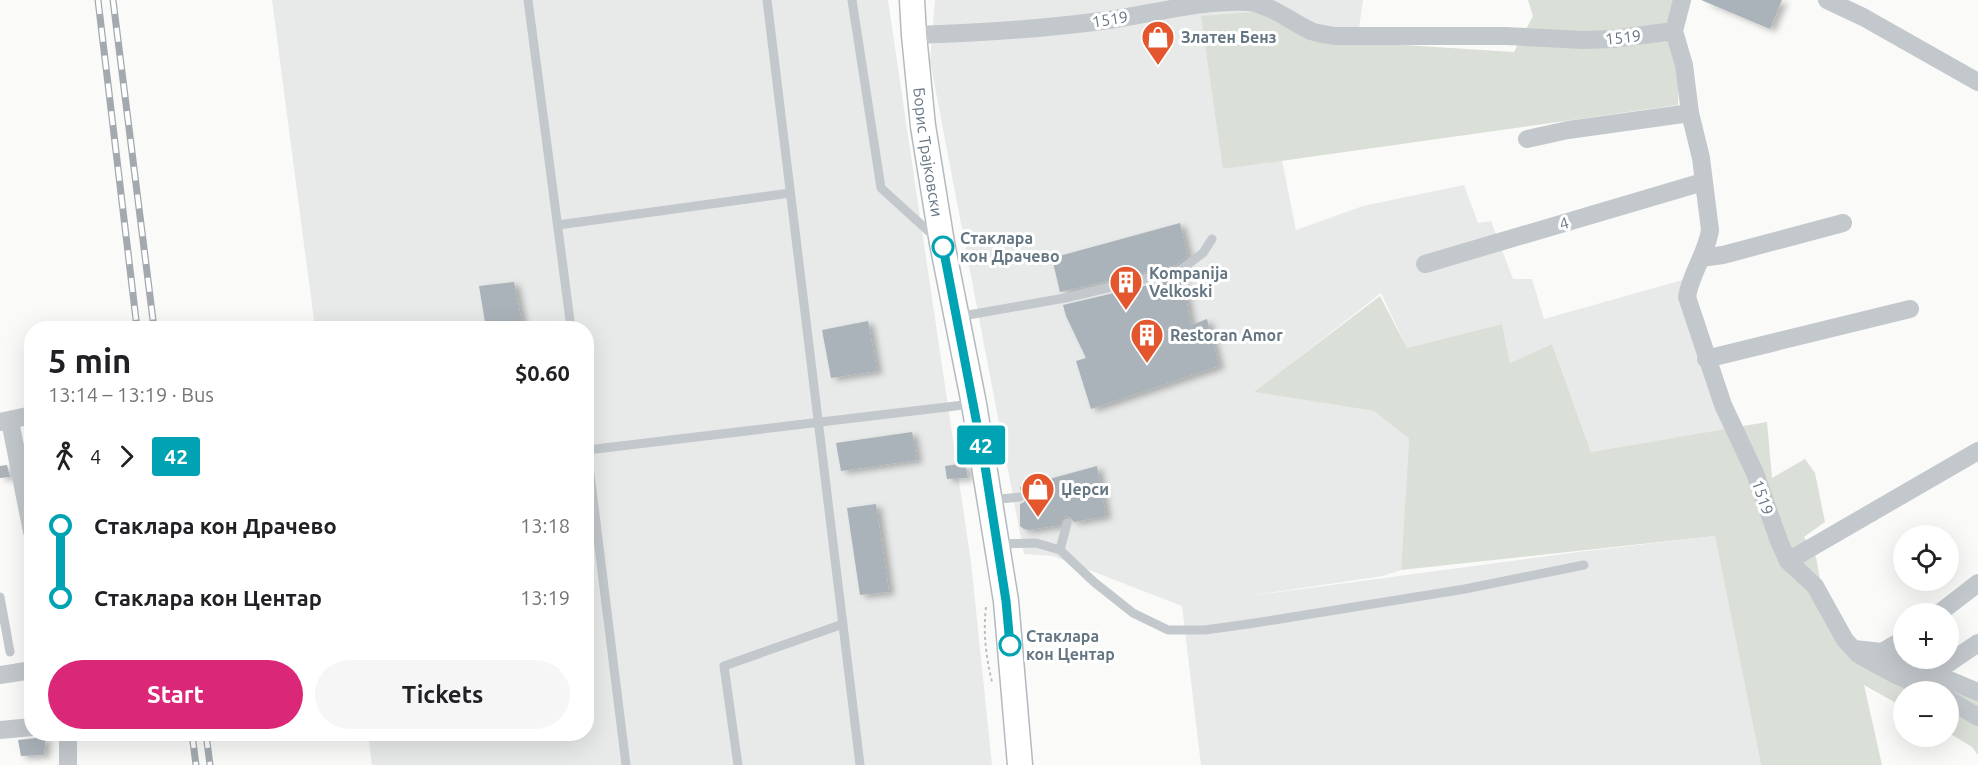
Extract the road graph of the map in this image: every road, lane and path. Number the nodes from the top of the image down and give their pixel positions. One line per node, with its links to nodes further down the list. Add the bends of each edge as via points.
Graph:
1 (528, 0): 15 (lane)
2 (767, 0): 13 (lane)
3 (852, 0): 17 (lane, via 881,188)
4 (912, 0): 8 (main road, Борис Трајковски)
5 (1682, 0): 7 (street)
6 (1827, 0): 9 (street)
7 (1674, 31): 8 (street, 1519, via 1584,40 1334,36 1314,32 1252,2 1218,1 1026,30); 10 (street, 1519, via 1684,65)
8 (914, 35): 17 (main road, Борис Трајковски, via 923,126)
9 (1978, 81)
10 (1690, 113): 11 (street); 12 (street, 1519)
11 (1527, 139)
12 (1703, 182): 18 (street, 1519, via 1710,230); 19 (street, 4)
13 (790, 193): 15 (lane); 27 (lane)
14 (1843, 223): 18 (street)
15 (558, 225): 22 (lane)
16 (1212, 239): 21 (lane, via 1203,253 1179,271 1065,298)
17 (942, 243): 21 (main road, Борис Трајковски)
18 (1701, 258): 23 (street, 1519, via 1687,297)
19 (1425, 264)
20 (1910, 309): 23 (street)
21 (957, 317): 24 (main road, Борис Трајковски)
22 (570, 321)
23 (1706, 359): 37 (street, 1519)
24 (974, 404): 27 (lane); 32 (main road, Борис Трајковски)
25 (24, 417): 26 (street)
26 (5, 421): 31 (street)
27 (818, 423): 28 (lane); 42 (lane)
28 (594, 449)
29 (1978, 451): 37 (street)
30 (1020, 496): 32 (lane)
31 (24, 499)
32 (990, 500): 35 (main road, Борис Трајковски)
33 (594, 507): 59 (lane)
34 (1067, 523): 36 (lane)
35 (997, 544): 36 (lane, via 1036,543); 62 (main road, Борис Трајковски, via 1006,601)
36 (1060, 550): 38 (lane, via 1133,613 1168,630 1255,623)
37 (1788, 561): 45 (street, 1519, via 1815,586)
38 (1584, 565)
39 (1978, 583): 41 (street)
40 (0, 597): 46 (lane)
41 (1952, 603)
42 (843, 624): 60 (lane, via 724,666); 61 (lane)
43 (1978, 643): 49 (street)
44 (1893, 646): 47 (street)
45 (1852, 649): 47 (street); 51 (street, via 1874,665)
46 (10, 652)
47 (1882, 652): 49 (street)
48 (24, 670): 50 (street)
49 (1934, 673): 52 (street)
50 (0, 675)
51 (1911, 681)
52 (1978, 692)
53 (1959, 706): 54 (street)
54 (1978, 717)
55 (24, 728): 56 (street)
56 (0, 730)
57 (68, 741): 58 (street)
58 (68, 765)
59 (626, 765)
60 (738, 765)
61 (860, 765)
62 (1020, 765)

